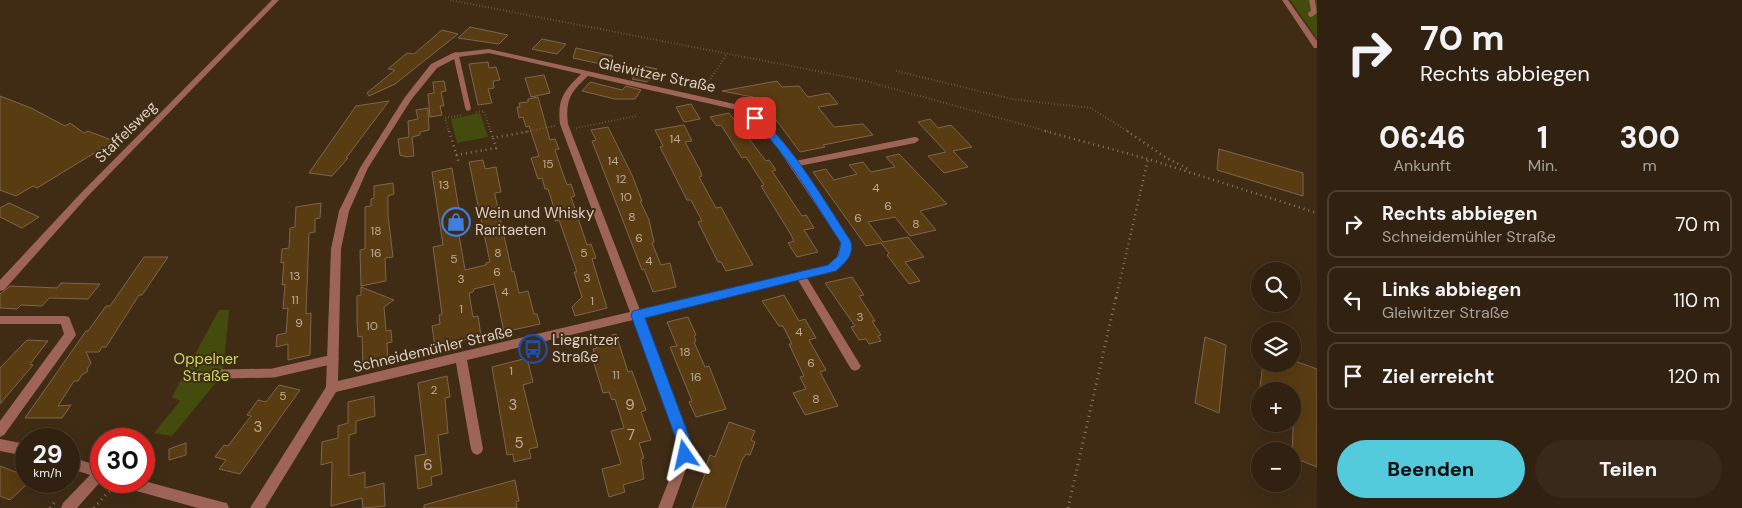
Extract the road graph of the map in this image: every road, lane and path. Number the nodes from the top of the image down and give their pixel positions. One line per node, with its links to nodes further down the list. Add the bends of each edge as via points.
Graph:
1 (276, 0): 25 (street, Staffelsweg, via 84,195)
2 (450, 0): 7 (path)
3 (1285, 0): 6 (street)
4 (1312, 0): 5 (lane, via 1314,12)
5 (1311, 14)
6 (1317, 46)
7 (727, 54): 11 (path); 18 (path, via 858,79)
8 (456, 55): 10 (street, Gleiwitzer Straße, via 489,51); 12 (lane); 29 (street, via 434,66 408,99 364,168 344,211 336,249)
9 (896, 71): 21 (path, via 1012,99 1091,108 1165,157)
10 (586, 74): 11 (street, Gleiwitzer Straße); 14 (street, via 571,88 562,103)
11 (696, 97): 20 (street, Gleiwitzer Straße, via 736,107 751,115 771,132)
12 (468, 108)
13 (636, 116): 14 (path)
14 (565, 127): 15 (path); 26 (street)
15 (493, 138): 17 (path, via 496,148); 17 (path, via 484,111 445,118)
16 (915, 140): 20 (street)
17 (456, 156): 19 (path)
18 (1148, 159): 21 (path); 46 (path)
19 (459, 163)
20 (794, 164): 23 (street, Gleiwitzer Straße, via 846,242 842,258)
21 (1194, 172): 22 (path)
22 (1317, 212)
23 (832, 268): 24 (street, Schneidemühler Straße)
24 (801, 277): 26 (street, Schneidemühler Straße); 30 (street)
25 (0, 287)
26 (637, 315): 28 (street, Schneidemühler Straße); 45 (street, via 683,439 685,455)
27 (0, 320): 33 (street, via 64,320 70,335)
28 (461, 358): 32 (street, Schneidemühler Straße); 36 (street)
29 (334, 359): 31 (lane, via 273,374); 32 (street)
30 (854, 366)
31 (223, 374)
32 (332, 388): 44 (street)
33 (0, 431)
34 (0, 445): 35 (street)
35 (15, 448)
36 (476, 449)
37 (90, 484): 41 (street)
38 (155, 492): 40 (street)
39 (108, 493): 42 (path)
40 (195, 505): 43 (street)
41 (68, 508)
42 (94, 508)
43 (222, 508)
44 (257, 508)
45 (665, 508)
46 (1068, 508)

